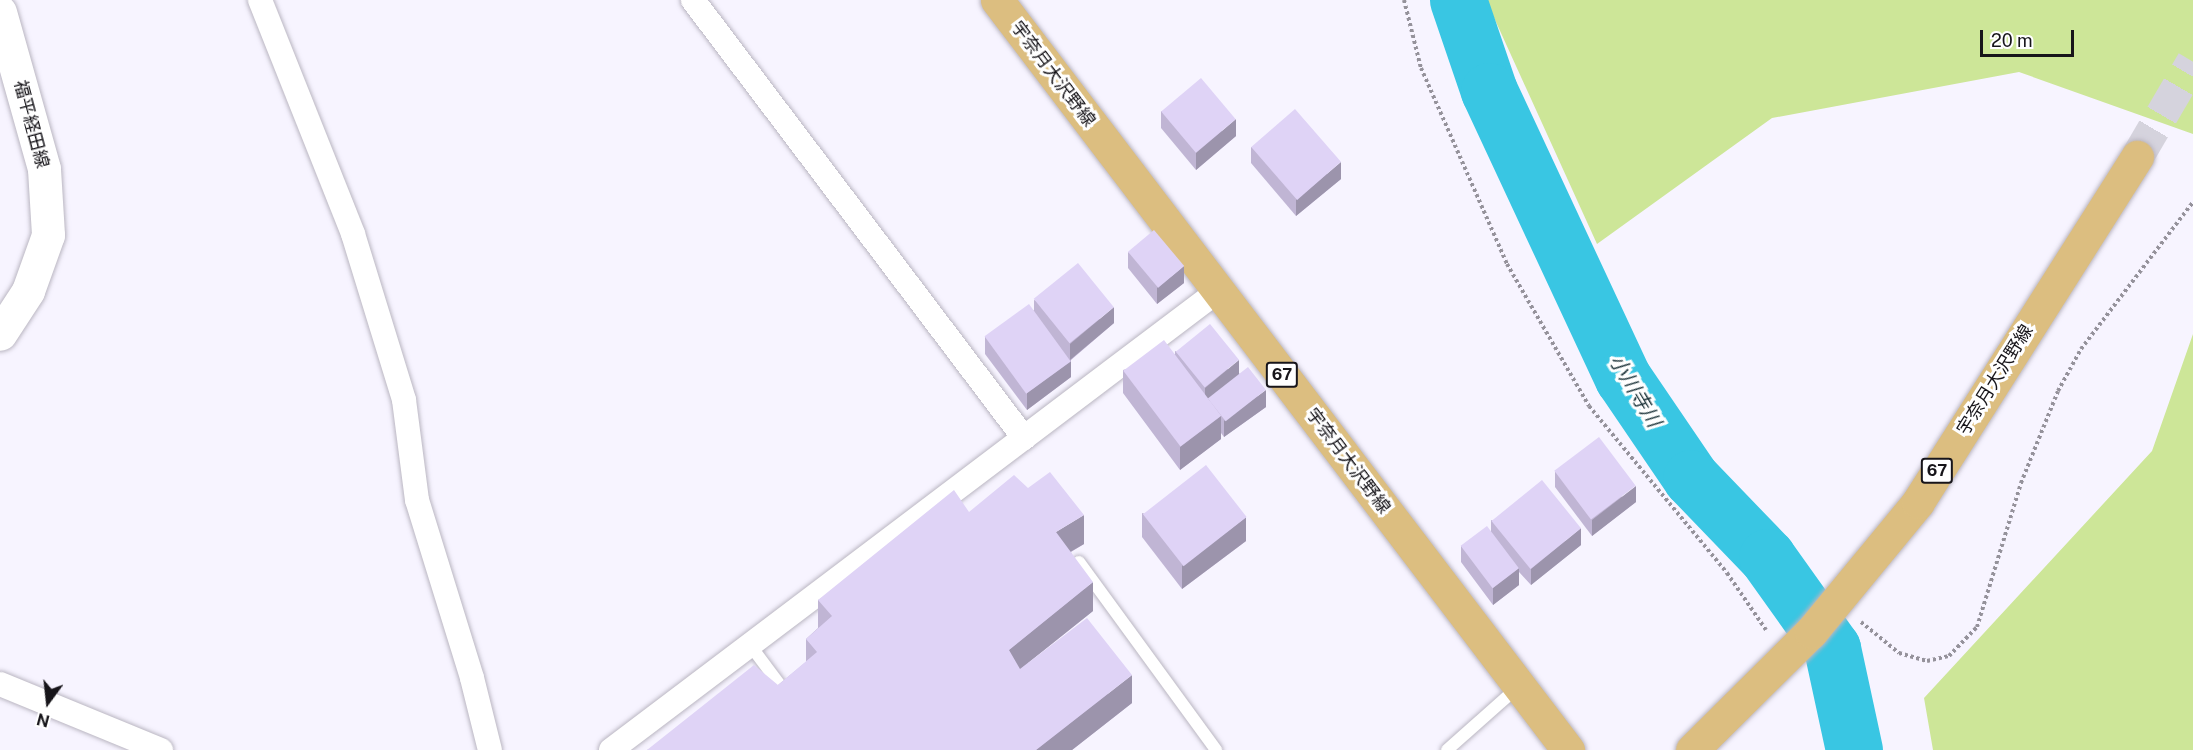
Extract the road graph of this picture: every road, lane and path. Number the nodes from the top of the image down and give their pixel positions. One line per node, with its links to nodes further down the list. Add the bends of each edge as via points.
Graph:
1 (260, 0): 19 (street, via 353,234 404,400 417,500)
2 (693, 0): 10 (street)
3 (997, 0): 8 (main road, 宇奈月大沢野線 / 67)
4 (1404, 0): 14 (path, via 1425,79 1465,175 1524,294 1590,406 1727,573)
5 (0, 12): 9 (main road, 福平経田線, via 44,169 48,235 28,291)
6 (2137, 157): 12 (main road, 宇奈月大沢野線 / 67, via 1918,502)
7 (2193, 202): 12 (path, via 2081,348 2058,392 2022,483 1977,627 1949,656 1927,661 1899,653 1872,634)
8 (1218, 291): 10 (street); 16 (main road, 宇奈月大沢野線 / 67)
9 (3, 324)
10 (1024, 438): 13 (street)
11 (1079, 562): 21 (lane)
12 (1838, 597): 14 (main road, 宇奈月大沢野線 / 67)
13 (750, 645): 17 (lane); 20 (street)
14 (1785, 658): 24 (main road, 宇奈月大沢野線 / 67)
15 (0, 684): 18 (street)
16 (1519, 686): 22 (lane); 23 (main road, 宇奈月大沢野線 / 67)
17 (797, 706)
18 (149, 748)
19 (490, 750)
20 (611, 750)
21 (1216, 750)
22 (1447, 750)
23 (1568, 750)
24 (1692, 750)

